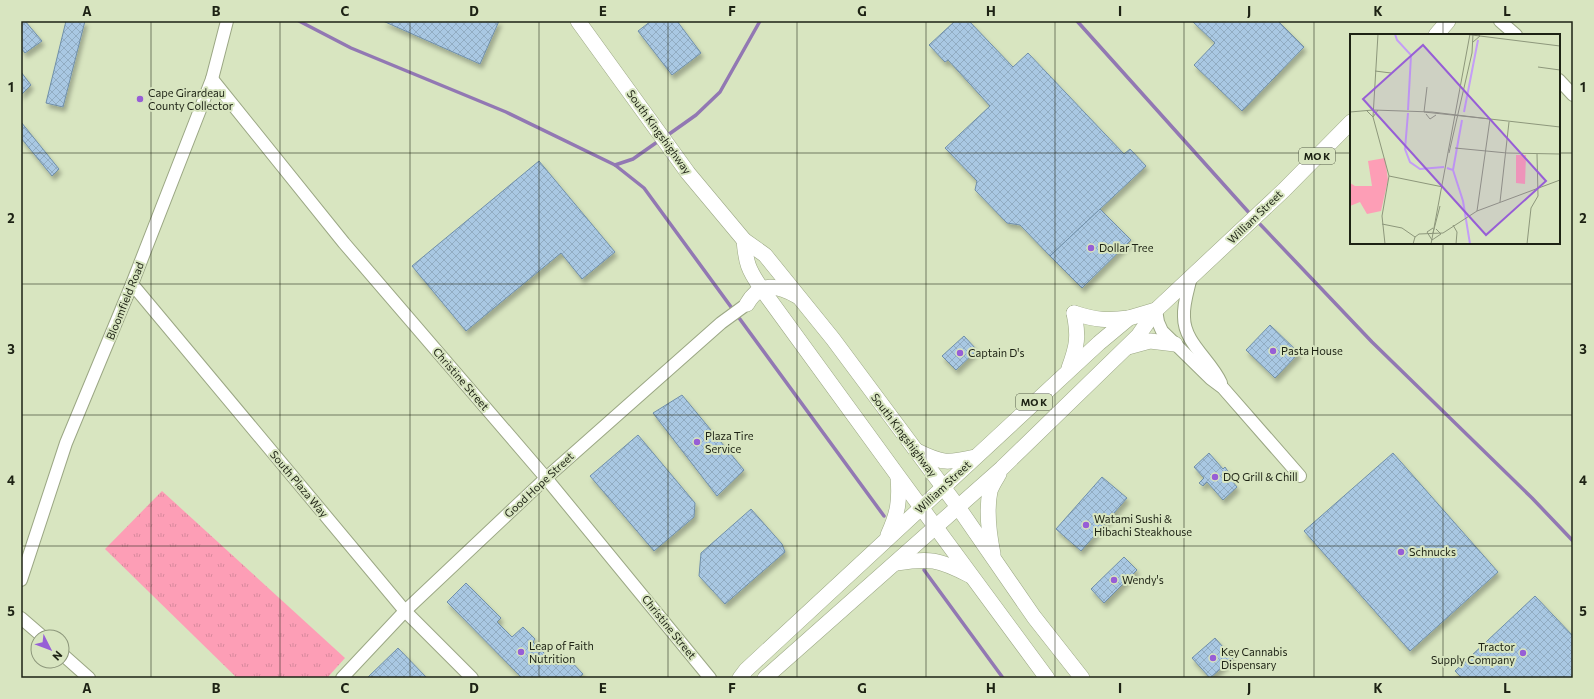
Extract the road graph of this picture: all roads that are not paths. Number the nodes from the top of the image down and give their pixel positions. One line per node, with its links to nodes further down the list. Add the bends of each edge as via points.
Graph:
1 (227, 21): 9 (street, Bloomfield Road)
2 (578, 21): 13 (main road, South Kingshighway, via 688,173)
3 (1437, 21): 6 (main road)
4 (1448, 21): 7 (main road)
5 (1500, 21): 8 (street)
6 (1435, 34)
7 (1436, 34)
8 (1515, 34)
9 (212, 78): 15 (street, Bloomfield Road); 31 (street, Christine Street, via 344,242)
10 (1560, 81): 11 (street)
11 (1573, 94)
12 (1350, 123): 14 (main road, William Street / MO K, via 1284,190)
13 (744, 240): 16 (main road, via 746,261); 17 (main road, South Kingshighway, via 766,254)
14 (1191, 277): 20 (main road, William Street / MO K); 25 (street, via 1185,305 1185,325 1194,344 1218,375)
15 (132, 284): 40 (street, Bloomfield Road, via 66,443); 41 (street, South Plaza Way)
16 (762, 288): 17 (main road, via 780,288); 18 (main road); 19 (main road)
17 (800, 297): 26 (main road, South Kingshighway)
18 (747, 304): 19 (main road); 31 (street, Good Hope Street, via 721,323)
19 (777, 310): 29 (main road)
20 (1156, 310): 21 (main road, William Street / MO K); 22 (street, via 1162,331); 23 (main road, William Street / MO K)
21 (1129, 318): 24 (main road, William Street / MO K); 24 (main road, via 1109,321 1074,313 1077,329 1076,348)
22 (1175, 344): 23 (main road, via 1150,341); 25 (street)
23 (1127, 347): 28 (main road, William Street / MO K)
24 (1068, 372): 27 (main road, William Street / MO K)
25 (1223, 388): 30 (street)
26 (916, 450): 27 (main road, via 935,460 952,462); 32 (main road, South Kingshighway)
27 (976, 456): 32 (main road, William Street / MO K)
28 (1002, 468): 33 (main road, William Street / MO K); 37 (main road, via 990,490 988,512)
29 (898, 476): 34 (main road); 36 (main road, via 900,496 896,518)
30 (1300, 476)
31 (546, 478): 41 (street, Good Hope Street); 48 (street, Christine Street)
32 (943, 487): 33 (main road, South Kingshighway); 34 (main road, William Street / MO K)
33 (958, 507): 35 (main road, William Street / MO K); 37 (main road, South Kingshighway)
34 (921, 508): 35 (main road); 36 (main road, William Street)
35 (935, 527): 38 (main road, William Street); 39 (main road)
36 (886, 540): 49 (main road, William Street)
37 (994, 560): 52 (main road, South Kingshighway)
38 (896, 563): 39 (main road, via 935,560); 50 (main road, William Street)
39 (972, 577): 51 (main road)
40 (21, 580)
41 (405, 611): 46 (street, Good Hope Street); 47 (street, South Plaza Way)
42 (21, 618): 43 (street)
43 (34, 629)
44 (70, 661): 45 (street)
45 (89, 678)
46 (342, 678)
47 (472, 678)
48 (710, 678)
49 (740, 678)
50 (765, 678)
51 (1047, 678)
52 (1082, 678)

